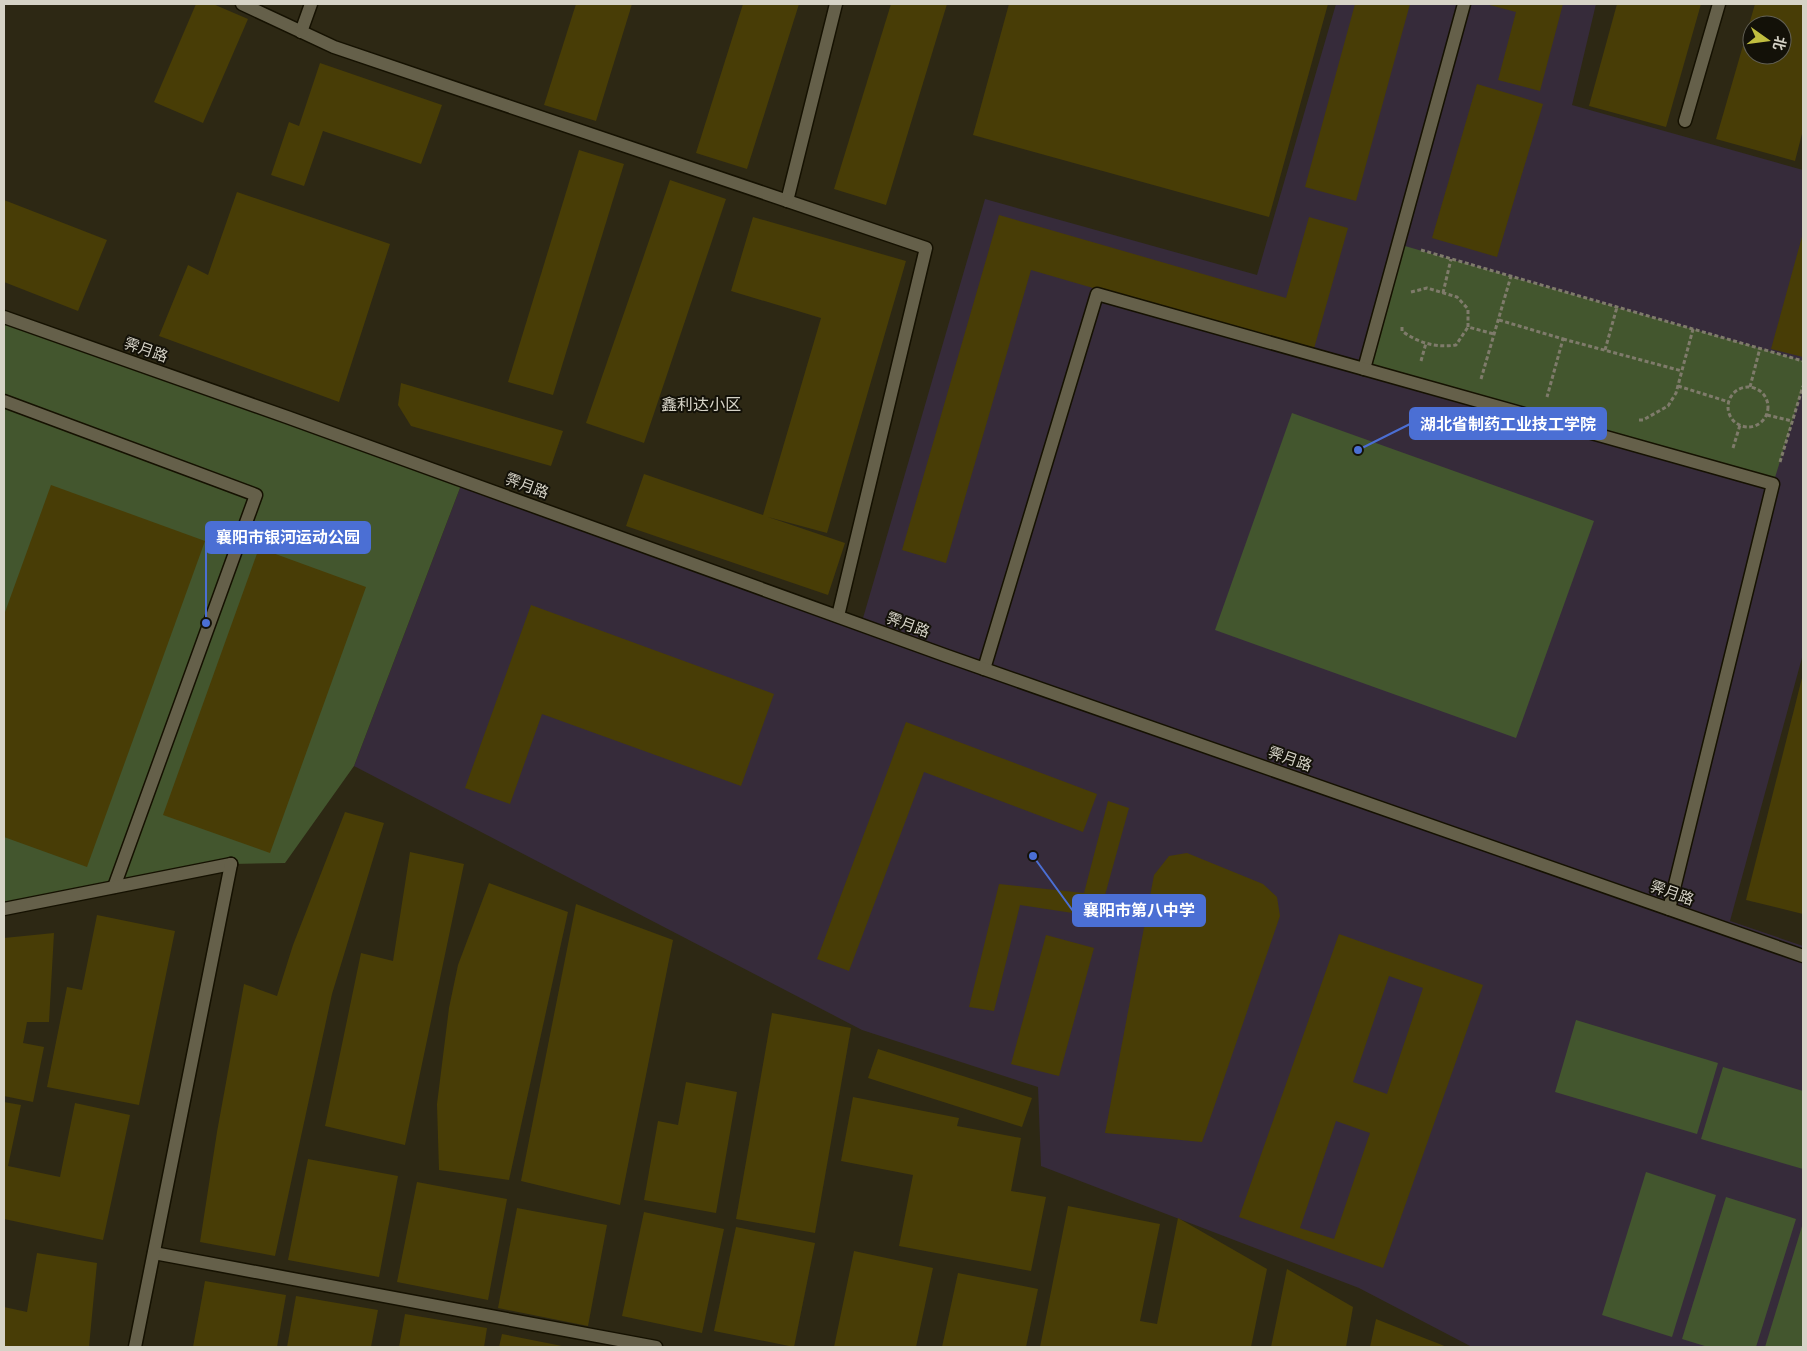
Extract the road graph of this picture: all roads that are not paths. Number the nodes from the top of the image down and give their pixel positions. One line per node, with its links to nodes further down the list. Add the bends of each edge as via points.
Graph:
1 (242, 4): 6 (street)
2 (312, 4): 6 (street)
3 (836, 4): 8 (street)
4 (1464, 4): 10 (street)
5 (1719, 4): 7 (street)
6 (301, 32): 8 (street, via 334,47)
7 (1685, 121)
8 (787, 201): 12 (street, via 926,248)
9 (4, 317): 12 (street, 霁月路)
10 (1364, 369): 13 (street, via 1097,294); 16 (street, via 1773,484)
11 (4, 401): 14 (street, via 256,496)
12 (838, 616): 13 (street, 霁月路)
13 (984, 669): 16 (street, 霁月路)
14 (114, 888): 15 (street); 18 (street, via 231,864)
15 (4, 909)
16 (1669, 909): 17 (street, 霁月路)
17 (1803, 956)
18 (154, 1253): 19 (street); 20 (street)
19 (135, 1347)
20 (656, 1347)

